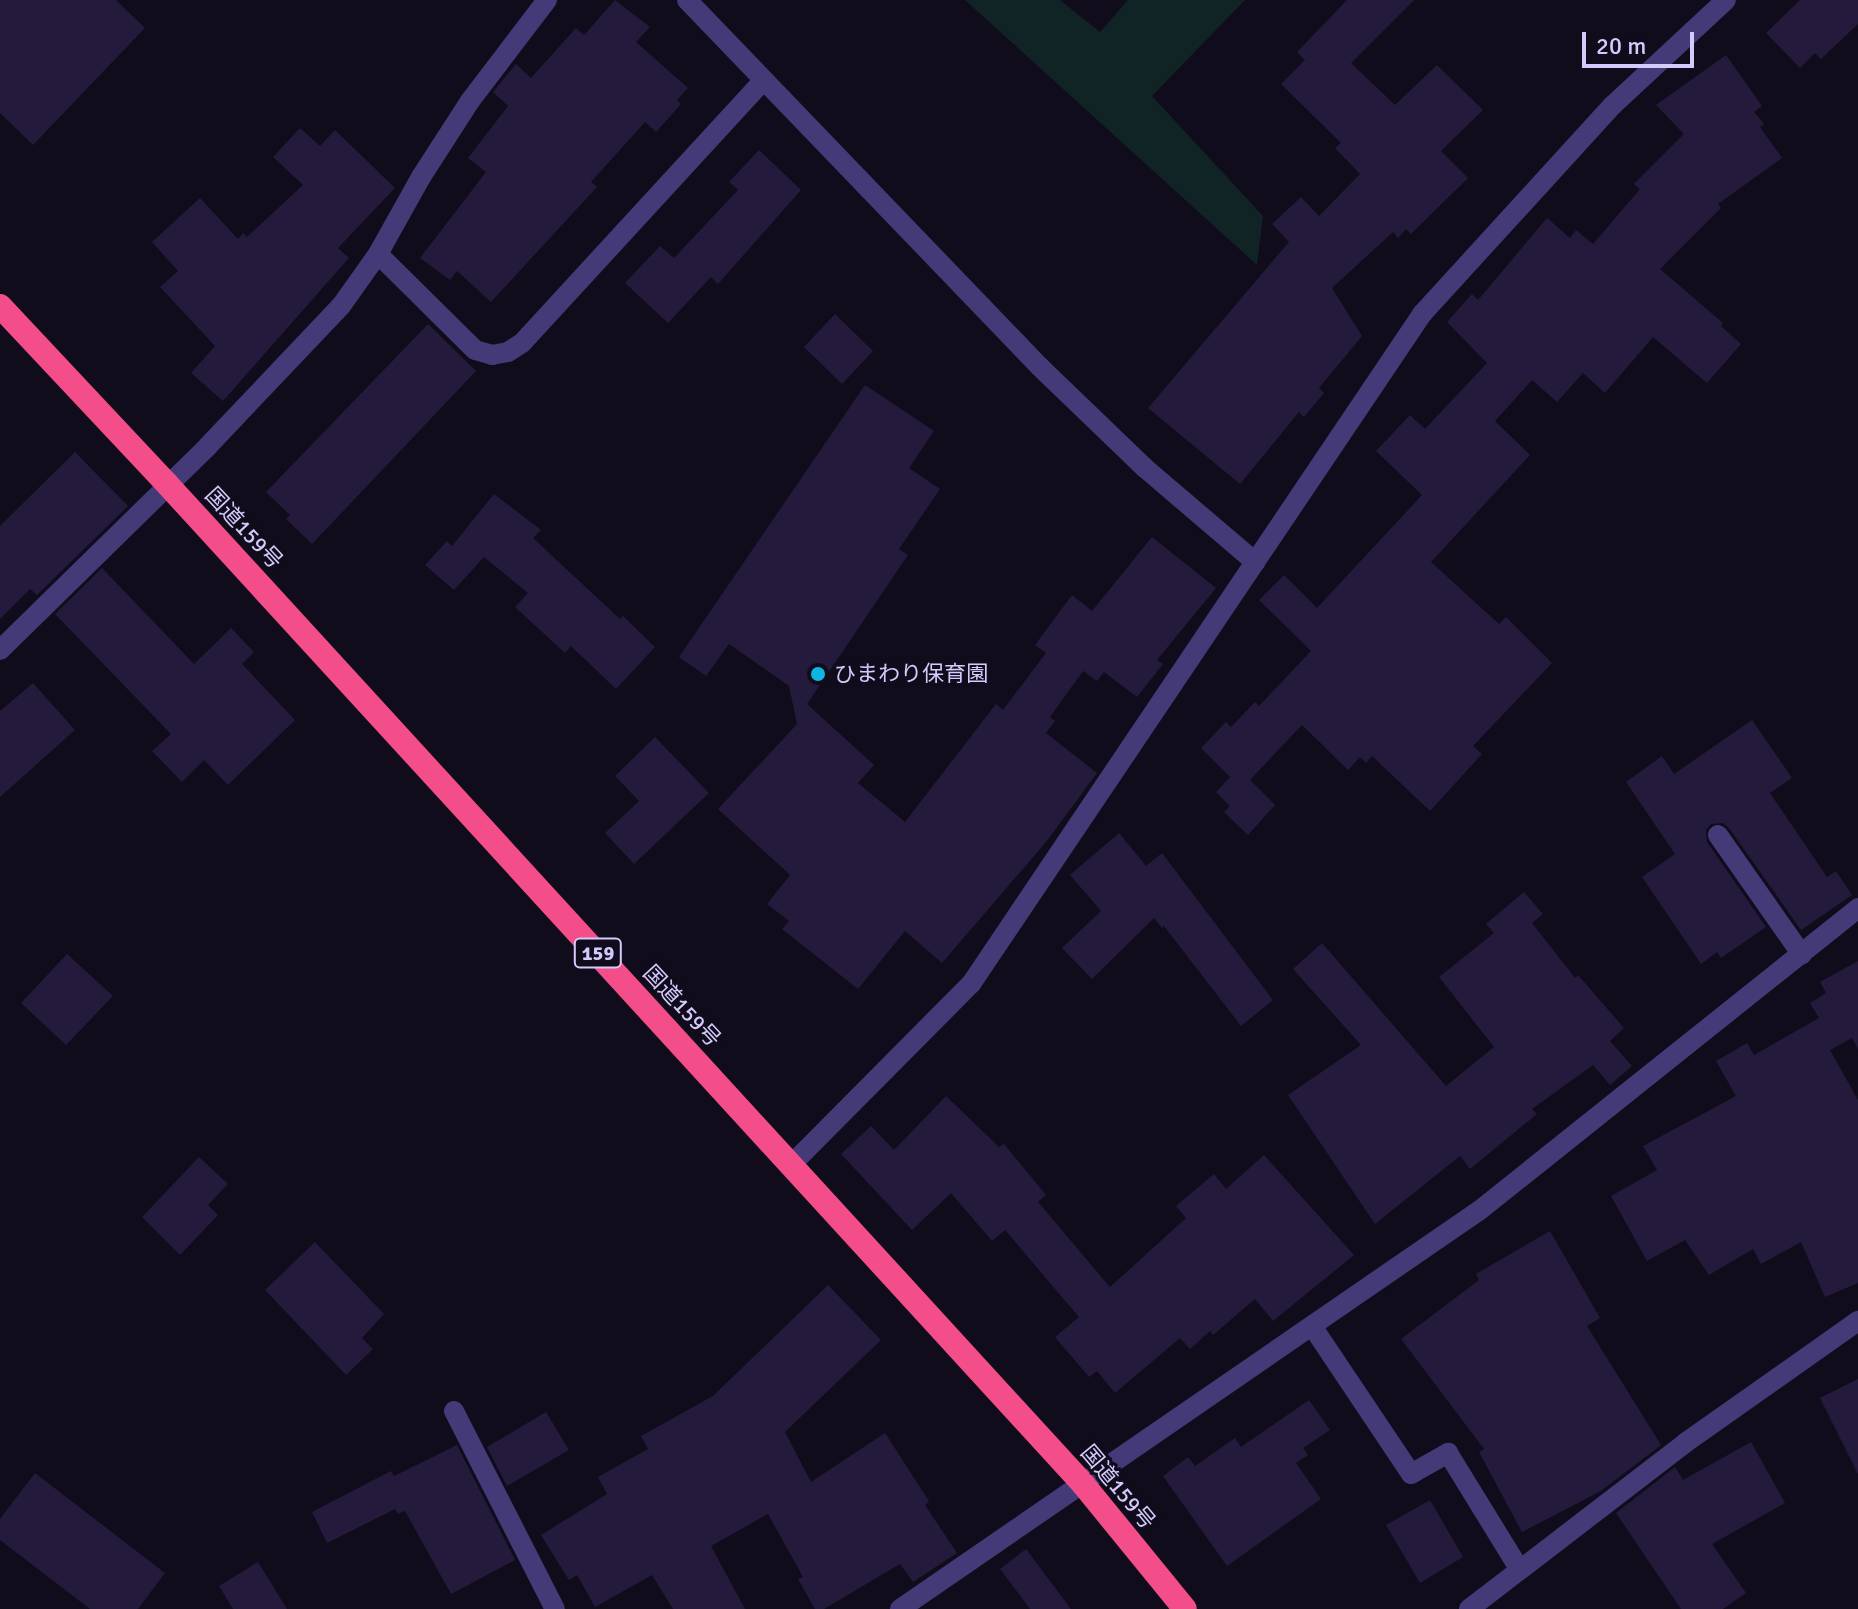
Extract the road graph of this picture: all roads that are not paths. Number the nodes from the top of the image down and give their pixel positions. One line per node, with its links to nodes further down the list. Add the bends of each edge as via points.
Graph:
1 (547, 0): 5 (street, via 470,101)
2 (687, 0): 4 (street)
3 (1726, 0): 8 (street, via 1613,105 1422,314)
4 (764, 80): 5 (street, via 522,343 508,352 475,350); 8 (street, via 1040,367 1145,468)
5 (378, 254): 7 (street, via 299,354)
6 (0, 306): 7 (highway, 国道159号 / 159)
7 (168, 485): 9 (street); 13 (highway, 国道159号 / 159)
8 (1255, 562): 13 (street, via 971,984)
9 (0, 650)
10 (1718, 835): 12 (street)
11 (1858, 908): 12 (street)
12 (1802, 955): 15 (street, via 1480,1210)
13 (792, 1164): 17 (highway, 国道159号 / 159)
14 (1858, 1321): 18 (street, via 1685,1443)
15 (1312, 1326): 17 (street); 18 (street, via 1411,1474 1448,1453)
16 (454, 1411): 19 (street)
17 (1083, 1484): 20 (street); 21 (highway, 国道159号 / 159)
18 (1520, 1570): 22 (street)
19 (555, 1609)
20 (900, 1609)
21 (1185, 1609)
22 (1469, 1609)

